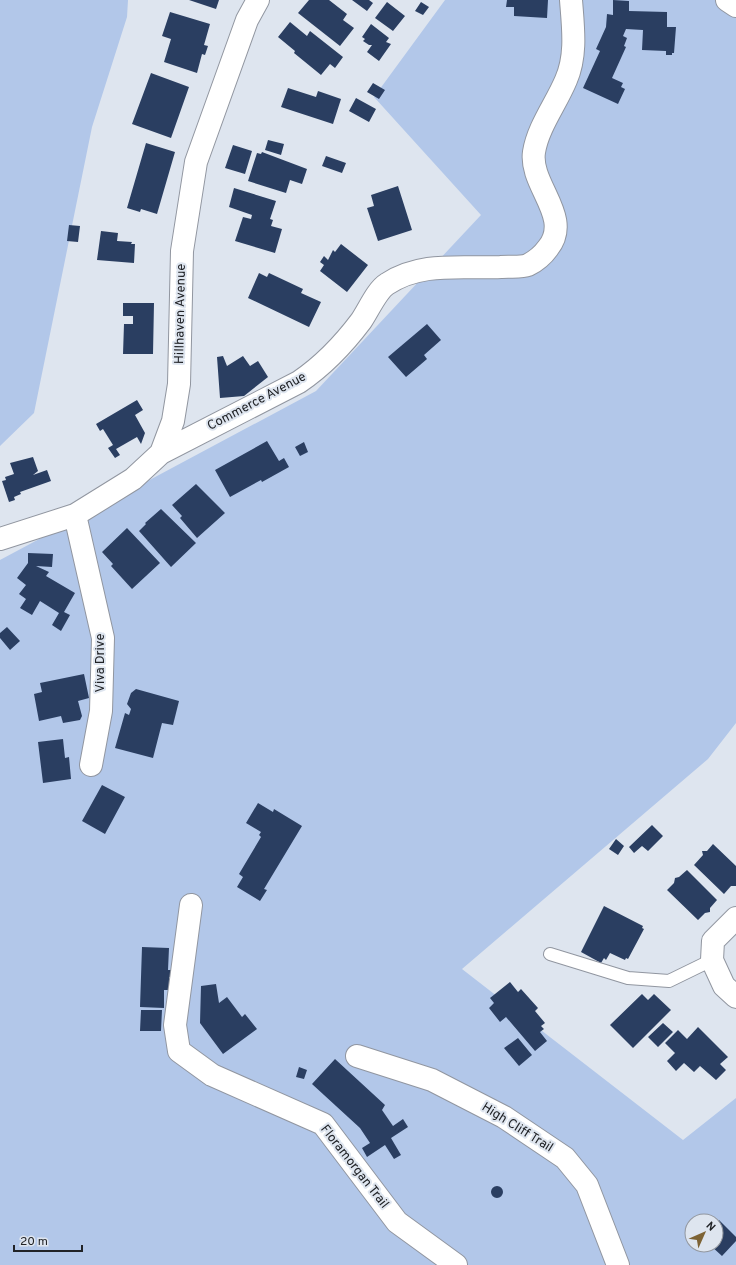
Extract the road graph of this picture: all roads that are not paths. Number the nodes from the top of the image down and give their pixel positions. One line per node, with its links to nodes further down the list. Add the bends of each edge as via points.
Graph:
1 (258, 0): 5 (street, Hillhaven Avenue, via 247,20 196,162 182,251 179,384 174,421)
2 (571, 0): 5 (street, Commerce Avenue, via 574,42 569,70 534,152 534,167 549,200 556,230 554,239 541,257 527,265 430,267 400,276 385,285 339,349 319,369 299,382)
3 (728, 0): 4 (street)
4 (736, 6)
5 (161, 453): 6 (street, Hillhaven Avenue, via 133,479)
6 (76, 514): 7 (street, Hillhaven Avenue); 8 (street, Viva Drive, via 103,638 101,711)
7 (0, 539)
8 (91, 765)
9 (191, 905): 15 (street, Floramorgan Trail, via 175,1025 179,1051 212,1075 322,1124 397,1222)
10 (736, 918): 12 (street, via 713,941)
11 (550, 954): 12 (lane, via 628,978 669,981)
12 (712, 960): 13 (street, via 724,986)
13 (736, 997)
14 (357, 1056): 16 (street, High Cliff Trail, via 432,1080 504,1116 565,1158 588,1185)
15 (456, 1265)
16 (618, 1265)

